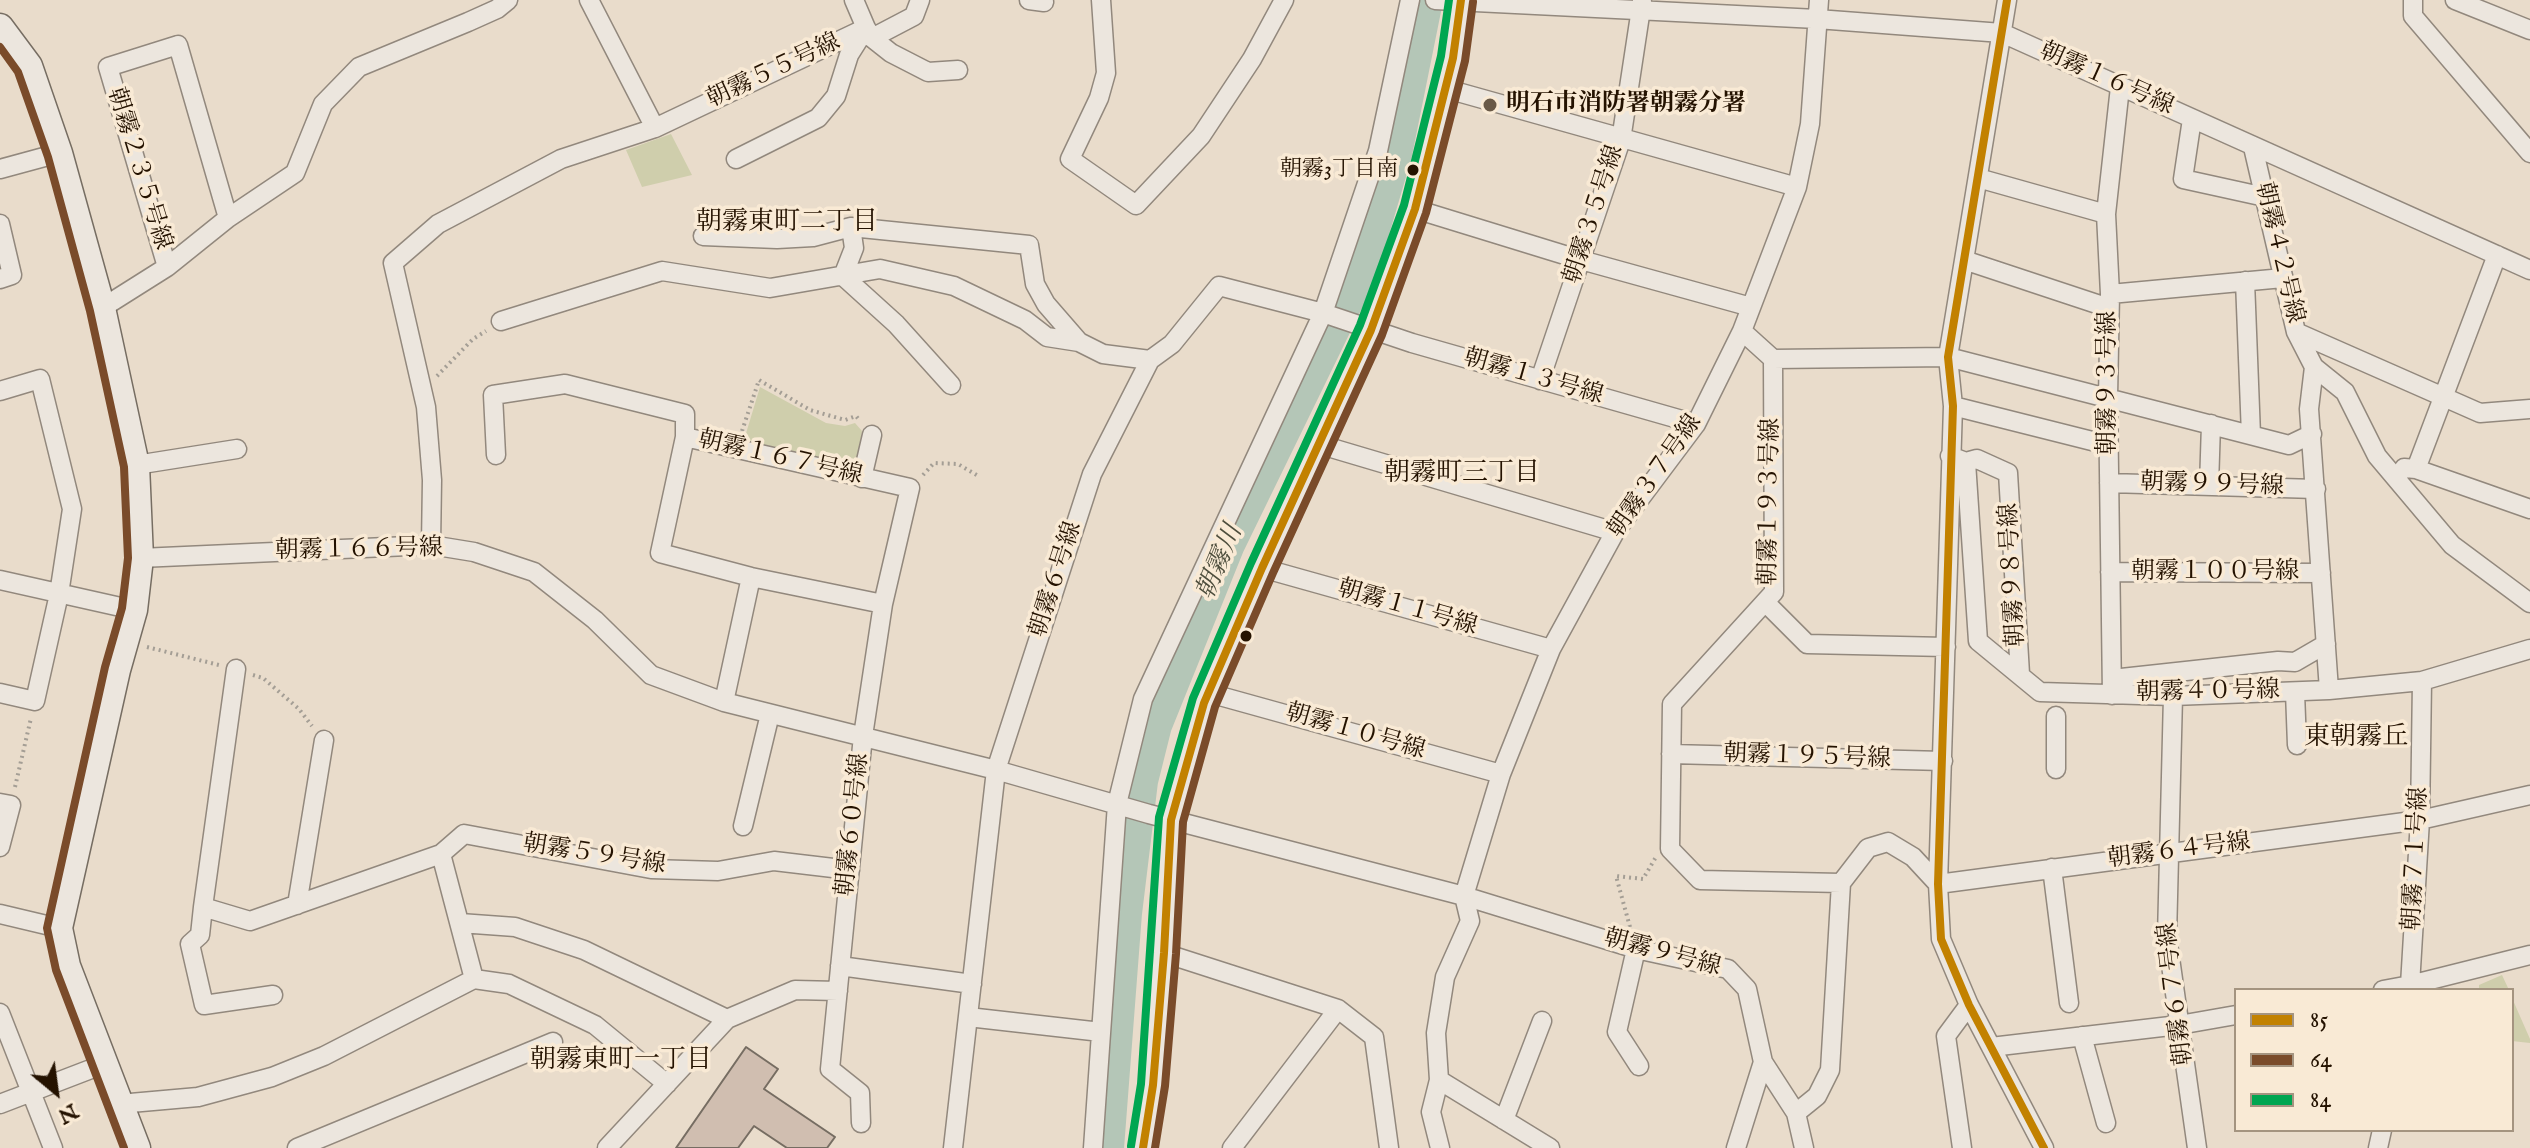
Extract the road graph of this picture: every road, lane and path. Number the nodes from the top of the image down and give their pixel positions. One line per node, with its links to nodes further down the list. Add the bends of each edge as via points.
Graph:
1 (508, 0): 35 (street, via 359,67 323,104 295,173)
2 (589, 0): 23 (street)
3 (854, 0): 17 (street, 朝霧５５号線)
4 (920, 0): 17 (street, via 914,16)
5 (1101, 0): 6 (street, via 1106,73 1070,159 1136,205 1201,136)
6 (1284, 0)
7 (1410, 0): 51 (street, via 1378,151)
8 (1449, 0): 13 (street, 朝霧１６号線); 21 (street)
9 (1819, 0): 14 (street, 朝霧３７号線)
10 (2007, 0): 18 (street)
11 (2413, 0): 27 (street, via 2413,16)
12 (2455, 0): 16 (street)
13 (1643, 6): 14 (street, 朝霧１６号線); 24 (street, 朝霧３５号線)
14 (1817, 19): 18 (street, 朝霧１６号線); 31 (street, 朝霧３７号線, via 1810,124)
15 (0, 27): 26 (street, via 29,66)
16 (2530, 30)
17 (869, 33): 19 (street, via 891,53 928,72); 23 (street, 朝霧５５号線); 28 (street, via 849,55 836,96 818,118)
18 (2002, 33): 20 (street, 朝霧１６号線); 30 (street)
19 (958, 70)
20 (2120, 87): 22 (street, 朝霧１６号線); 34 (street, 朝霧９３号線)
21 (1447, 89): 24 (street); 33 (street)
22 (2192, 119): 25 (street, 朝霧１６号線); 32 (street, via 2183,179)
23 (655, 128): 64 (street, 朝霧５５号線, via 561,159 438,224 393,263)
24 (1621, 140): 31 (street); 40 (street, 朝霧３５号線)
25 (2253, 147): 32 (street, 朝霧４２号線); 39 (street, 朝霧１６号線)
26 (59, 153): 29 (street); 50 (street)
27 (2530, 153)
28 (736, 159)
29 (0, 169)
30 (1978, 178): 34 (street); 41 (street)
31 (1797, 187): 49 (street, 朝霧３７号線)
32 (2265, 197): 45 (street, 朝霧４２号線)
33 (1415, 209): 40 (street); 53 (street)
34 (2106, 214): 48 (street, 朝霧９３号線)
35 (228, 218): 42 (street, 朝霧２３５号線); 42 (street, 朝霧２３５号線, via 178,45 108,67)
36 (0, 224): 46 (street, via 12,275)
37 (851, 227): 38 (street, via 813,237); 44 (street, via 854,248); 56 (street, via 1029,245 1035,284)
38 (703, 236)
39 (2497, 255): 43 (street, 朝霧１６号線); 65 (street)
40 (1581, 260): 49 (street); 61 (street, 朝霧３５号線)
41 (1964, 260): 48 (street); 57 (street)
42 (167, 267): 50 (street, 朝霧２３５号線)
43 (2530, 270)
44 (843, 276): 52 (street, via 770,288 662,271); 56 (street, via 880,269 954,286 1025,320 1047,337); 62 (street)
45 (2283, 278): 47 (street); 55 (street, 朝霧４２号線)
46 (0, 279)
47 (2245, 281): 48 (street); 73 (street)
48 (2110, 301): 66 (street, 朝霧９３号線)
49 (1751, 307): 54 (street, 朝霧３７号線)
50 (102, 308): 81 (street)
51 (1326, 314): 53 (street, 朝霧１３号線); 59 (street, 朝霧６号線, via 1219,286 1172,344); 133 (street, via 1143,699)
52 (501, 321): 64 (path, via 473,339)
53 (1362, 327): 61 (street, 朝霧１３号線); 75 (street)
54 (1742, 331): 58 (street); 69 (street, 朝霧３７号線)
55 (2296, 332): 60 (street, 朝霧４２号線); 65 (street)
56 (1079, 342): 59 (street, via 1103,354)
57 (1948, 357): 58 (street); 66 (street); 67 (street)
58 (1773, 359): 100 (street, 朝霧１９３号線, via 1774,592)
59 (1150, 360): 129 (street, 朝霧６号線, via 1092,474)
60 (2314, 367): 71 (street); 82 (street, 朝霧４２号線, via 2345,392)
61 (1540, 380): 69 (street, 朝霧１３号線)
62 (951, 385)
63 (0, 391): 99 (street, via 40,379 72,509)
64 (422, 392): 92 (street, via 432,480)
65 (2442, 396): 68 (street, via 2480,413); 83 (street)
66 (2108, 397): 70 (street); 76 (street, 朝霧９３号線)
67 (1953, 406): 76 (street); 80 (street)
68 (2530, 409)
69 (1696, 424): 91 (street, 朝霧３７号線)
70 (2211, 424): 73 (street); 87 (street)
71 (2312, 434): 73 (street, via 2289,445); 89 (street)
72 (872, 435): 78 (path, via 856,416 845,420 810,410 759,380); 85 (street)
73 (2251, 435)
74 (685, 437): 78 (street, 朝霧１６７号線); 79 (street, via 685,414 565,384 493,395); 97 (street, 朝霧１６７号線, via 660,553)
75 (1318, 444): 91 (street); 94 (street)
76 (2108, 445): 86 (street, 朝霧９３号線)
77 (237, 449): 81 (street)
78 (737, 449): 85 (street, 朝霧１６７号線)
79 (496, 455)
80 (1958, 459): 106 (street); 110 (street, 朝霧４０号線, via 1978,641); 110 (street, 朝霧９８号線, via 1977,459 2008,473)
81 (136, 465): 93 (street)
82 (2386, 467): 83 (street); 101 (street, 朝霧４２号線, via 2452,545)
83 (2416, 469): 90 (street)
84 (980, 477): 88 (path, via 958,464 934,463)
85 (862, 478): 88 (street, 朝霧１６７号線)
86 (2109, 483): 87 (street, 朝霧９９号線); 95 (street, 朝霧９３号線)
87 (2209, 486): 89 (street, 朝霧９９号線)
88 (910, 488): 102 (street)
89 (2316, 489): 96 (street)
90 (2530, 509)
91 (1615, 532): 107 (street, 朝霧３７号線)
92 (431, 545): 93 (street, 朝霧１６６号線); 120 (street, 朝霧１６６号線, via 474,552 534,572 595,620 651,675)
93 (140, 558): 103 (street)
94 (1262, 568): 107 (street, 朝霧１１号線); 117 (street)
95 (2110, 572): 96 (street, 朝霧１００号線); 112 (street, 朝霧９３号線)
96 (2321, 573): 105 (street)
97 (751, 577): 102 (street, 朝霧１６７号線); 120 (street)
98 (0, 580): 99 (street)
99 (59, 594): 103 (street); 119 (street)
100 (1765, 602): 106 (street, via 1807,644); 126 (street, 朝霧１９３号線, via 1672,704)
101 (2530, 603)
102 (883, 604): 123 (street)
103 (134, 610): 104 (street)
104 (125, 641): 114 (path, via 222,666); 150 (street)
105 (2326, 644): 112 (street, via 2295,662); 113 (street)
106 (1946, 647): 127 (street)
107 (1551, 649): 130 (street, 朝霧３７号線)
108 (2530, 649): 111 (street)
109 (236, 669): 114 (street); 124 (path, via 263,678)
110 (2020, 674): 112 (street, 朝霧４０号線, via 2040,692)
111 (2422, 681): 113 (street); 135 (street, 朝霧７１号線)
112 (2112, 687): 118 (street, 朝霧４０号線)
113 (2329, 690): 115 (street, 朝霧４０号線)
114 (233, 692): 147 (street)
115 (2295, 692): 118 (street, 朝霧４０号線); 125 (street)
116 (0, 693): 119 (street)
117 (1209, 693): 130 (street, 朝霧１０号線); 134 (street)
118 (2173, 696): 140 (street, 朝霧６７号線)
119 (35, 701): 132 (path)
120 (724, 702): 121 (street, 朝霧１６６号線)
121 (770, 714): 123 (street, 朝霧１６６号線); 136 (street)
122 (2056, 716): 128 (street)
123 (863, 736): 129 (street, 朝霧６０号線); 142 (street, 朝霧６０号線)
124 (324, 740): 146 (street)
125 (2297, 745)
126 (1671, 754): 127 (street, 朝霧１９５号線); 138 (street, 朝霧１９３号線)
127 (1943, 761): 144 (street)
128 (2056, 769)
129 (996, 770): 133 (street, 朝霧６０号線); 156 (street, 朝霧６号線)
130 (1501, 774): 145 (street, 朝霧３７号線)
131 (2530, 795): 135 (street, 朝霧６４号線)
132 (6, 804): 137 (street)
133 (1121, 806): 134 (street, 朝霧６０号線); 169 (street)
134 (1160, 817): 145 (street, 朝霧９号線); 152 (street)
135 (2420, 820): 140 (street, 朝霧６４号線); 157 (street, 朝霧７１号線)
136 (743, 826)
137 (0, 847)
138 (1670, 849): 143 (street, via 1700,880); 151 (path, via 1654,858 1643,879 1616,876)
139 (441, 854): 142 (street, 朝霧５９号線, via 464,834 651,869 718,871 774,861); 146 (street); 149 (street)
140 (2167, 855): 141 (street, 朝霧６４号線); 168 (street, 朝霧６７号線, via 2167,937)
141 (2052, 868): 144 (street, 朝霧６４号線); 160 (street)
142 (850, 870): 154 (street, 朝霧６０号線)
143 (1841, 883): 144 (street, via 1868,848 1888,842 1913,857); 181 (street, via 1830,1070 1817,1096)
144 (1938, 884): 161 (street, via 1941,939)
145 (1464, 896): 151 (street, 朝霧９号線); 176 (street, 朝霧３７号線, via 1470,921 1445,977 1436,1033)
146 (297, 905): 147 (street, via 250,921)
147 (203, 907): 159 (street, via 200,935 190,944 204,1005)
148 (0, 914): 150 (street)
149 (460, 923): 155 (street); 166 (street, via 515,927 584,950)
150 (59, 928): 174 (street, via 67,966)
151 (1636, 949): 173 (street, 朝霧９号線, via 1728,969 1747,989); 175 (street, via 1617,1032)
152 (1164, 953): 162 (street); 191 (street)
153 (2530, 955): 157 (street)
154 (840, 966): 156 (street); 158 (street, 朝霧６０号線)
155 (474, 979): 177 (street, via 509,984 595,1025); 180 (street, via 272,1077 198,1097)
156 (972, 984): 165 (street, 朝霧６号線)
157 (2410, 988)
158 (838, 991): 166 (street, via 795,990); 183 (street, 朝霧６０号線, via 830,1069 860,1093)
159 (273, 995)
160 (2069, 1003)
161 (1969, 1005): 172 (street); 198 (street, via 1946,1036)
162 (1338, 1009): 192 (street); 193 (street, via 1374,1037)
163 (0, 1013): 178 (street)
164 (2234, 1015): 168 (street)
165 (968, 1017): 169 (street); 189 (street, 朝霧６号線)
166 (727, 1019): 177 (street)
167 (1542, 1021): 182 (street)
168 (2179, 1025): 170 (street); 200 (street, 朝霧６７号線)
169 (1101, 1032): 190 (street)
170 (2082, 1036): 172 (street); 184 (street)
171 (553, 1042): 187 (street)
172 (1991, 1047): 199 (street)
173 (1763, 1062): 181 (street, 朝霧９号線); 196 (street)
174 (104, 1064): 178 (street); 180 (street)
175 (1639, 1066)
176 (1439, 1080): 182 (street); 194 (street, 朝霧３７号線, via 1431,1112)
177 (667, 1084): 188 (street)
178 (31, 1092): 179 (street); 185 (street)
179 (0, 1104)
180 (119, 1104): 186 (street)
181 (1796, 1113): 197 (street)
182 (1504, 1120): 195 (street)
183 (861, 1123)
184 (2106, 1123)
185 (53, 1148)
186 (137, 1148)
187 (297, 1148)
188 (607, 1148)
189 (953, 1148)
190 (1093, 1148)
191 (1143, 1148)
192 (1232, 1148)
193 (1389, 1148)
194 (1440, 1148)
195 (1550, 1148)
196 (1736, 1148)
197 (1804, 1148)
198 (1962, 1148)
199 (2044, 1148)
200 (2197, 1148)

